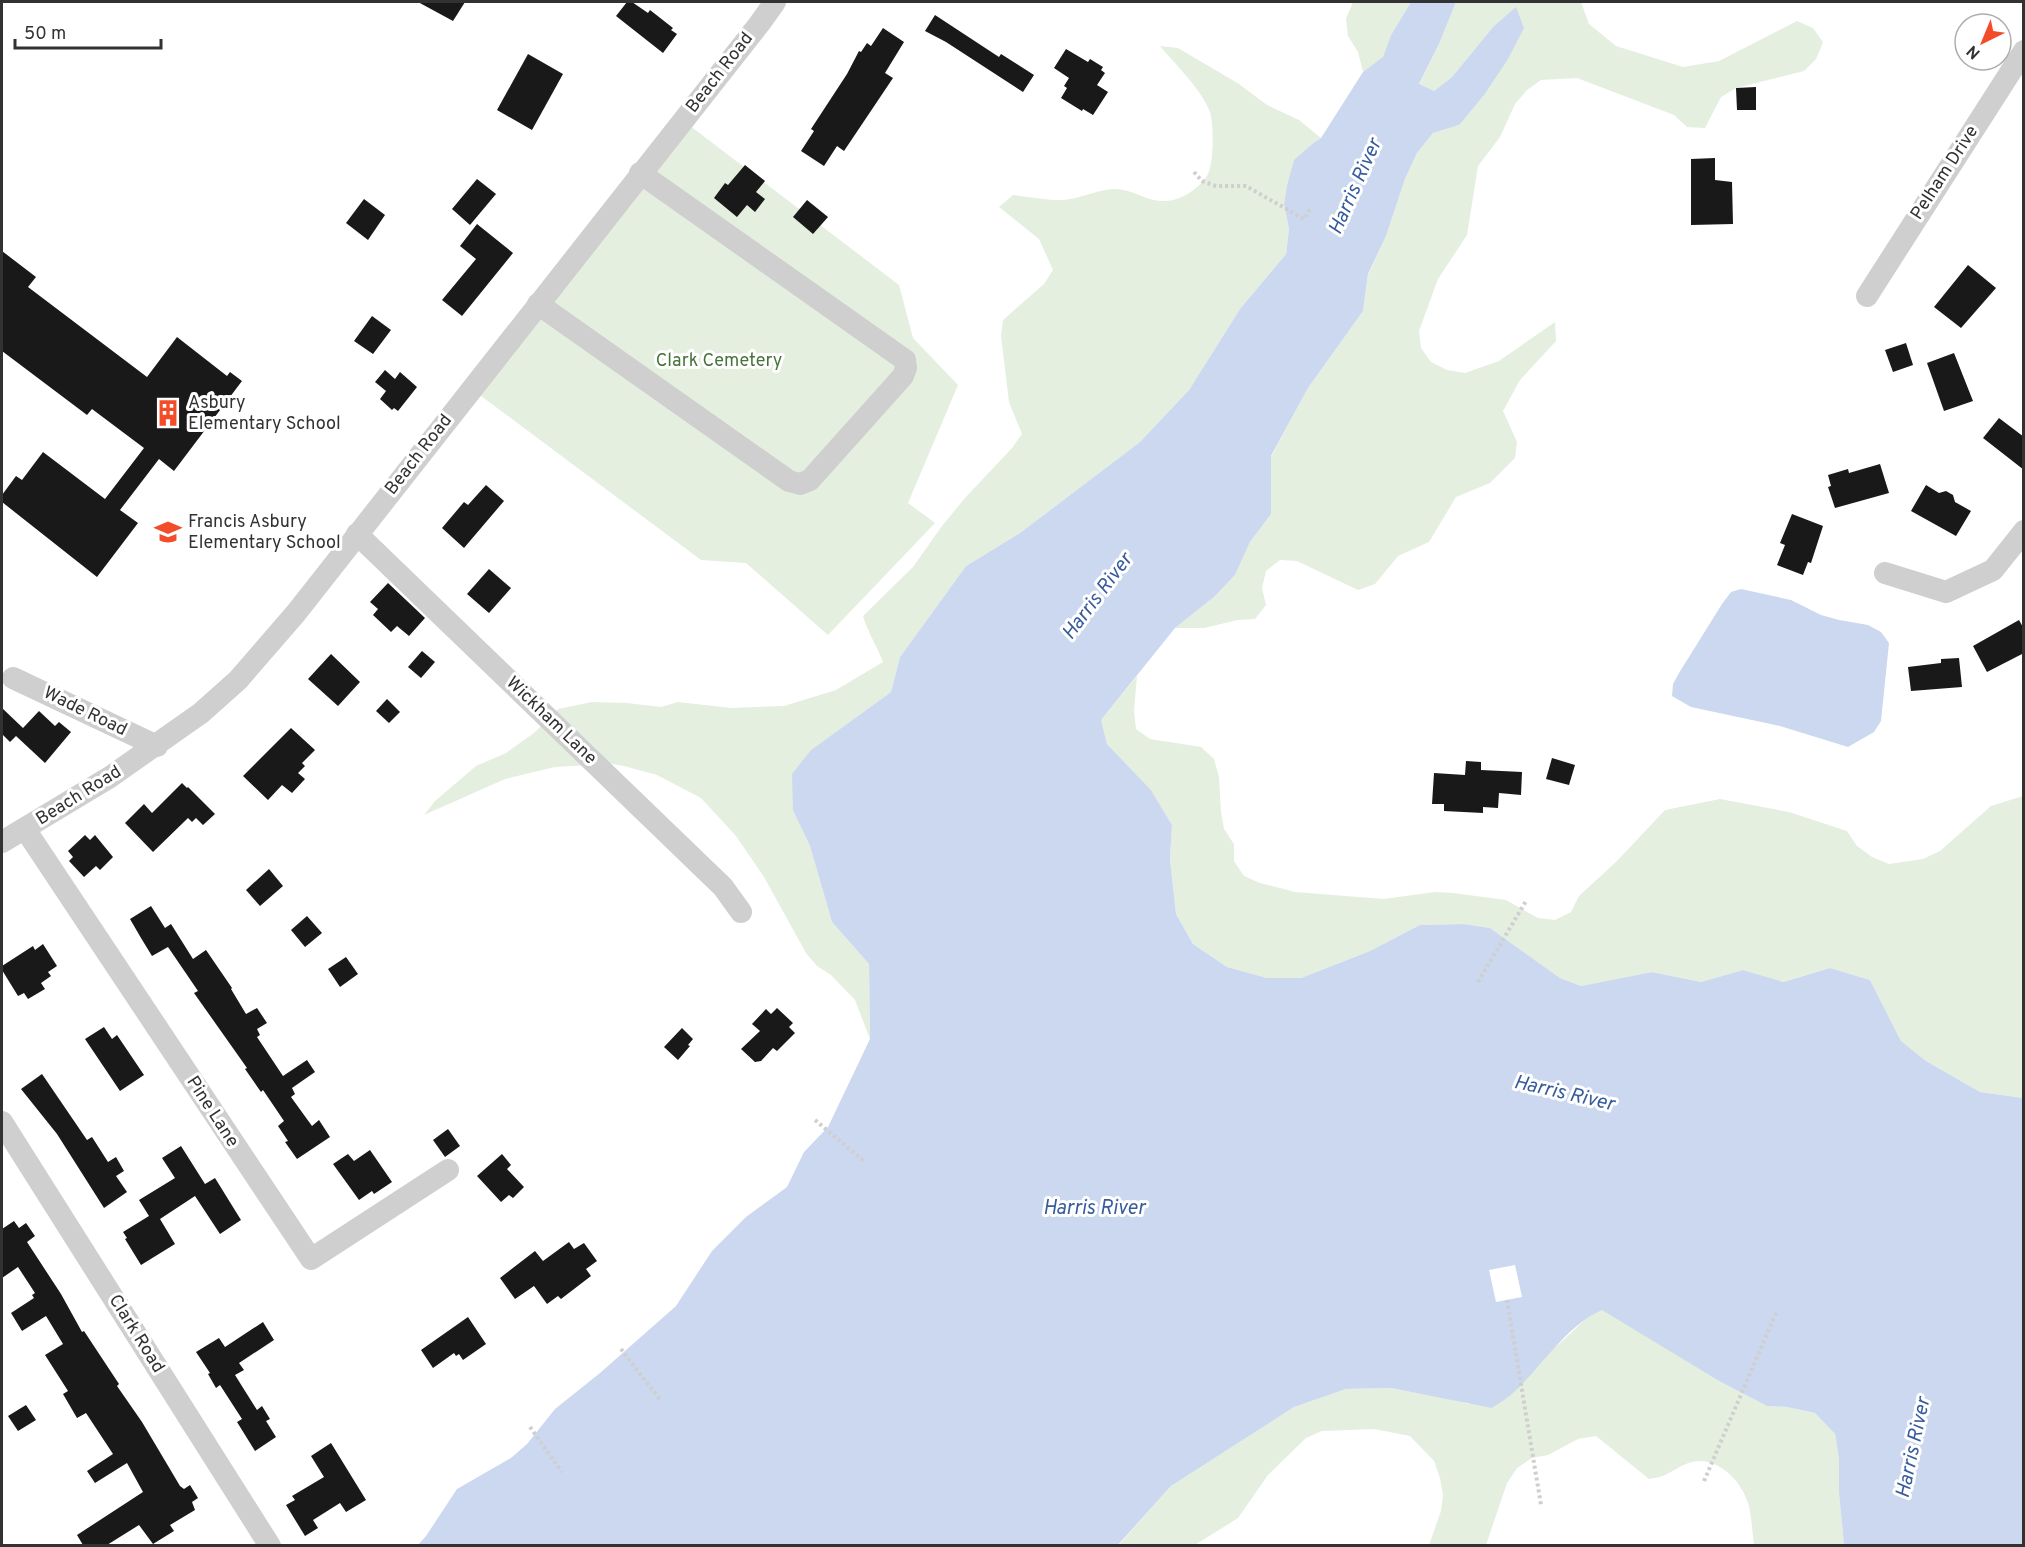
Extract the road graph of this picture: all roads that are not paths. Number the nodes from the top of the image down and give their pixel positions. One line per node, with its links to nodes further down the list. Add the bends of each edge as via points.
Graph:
1 (775, 2): 3 (street, Beach Road)
2 (2024, 51): 4 (street, Pelham Drive)
3 (640, 173): 5 (street, Beach Road); 5 (street, via 905,360 903,376 810,480 800,484 789,481)
4 (1867, 296)
5 (538, 304): 7 (street, Beach Road)
6 (2024, 531): 8 (street, via 1993,570 1946,592)
7 (357, 534): 10 (street, Beach Road, via 238,680 217,701); 13 (street, Wickham Lane, via 723,887)
8 (1885, 573)
9 (13, 678): 10 (street, Wade Road)
10 (157, 746): 11 (street, Beach Road)
11 (25, 829): 12 (street, Beach Road); 15 (street, Pine Lane, via 311,1259)
12 (2, 842)
13 (741, 912)
14 (2, 1122): 16 (street, Clark Road)
15 (448, 1170)
16 (270, 1545)

